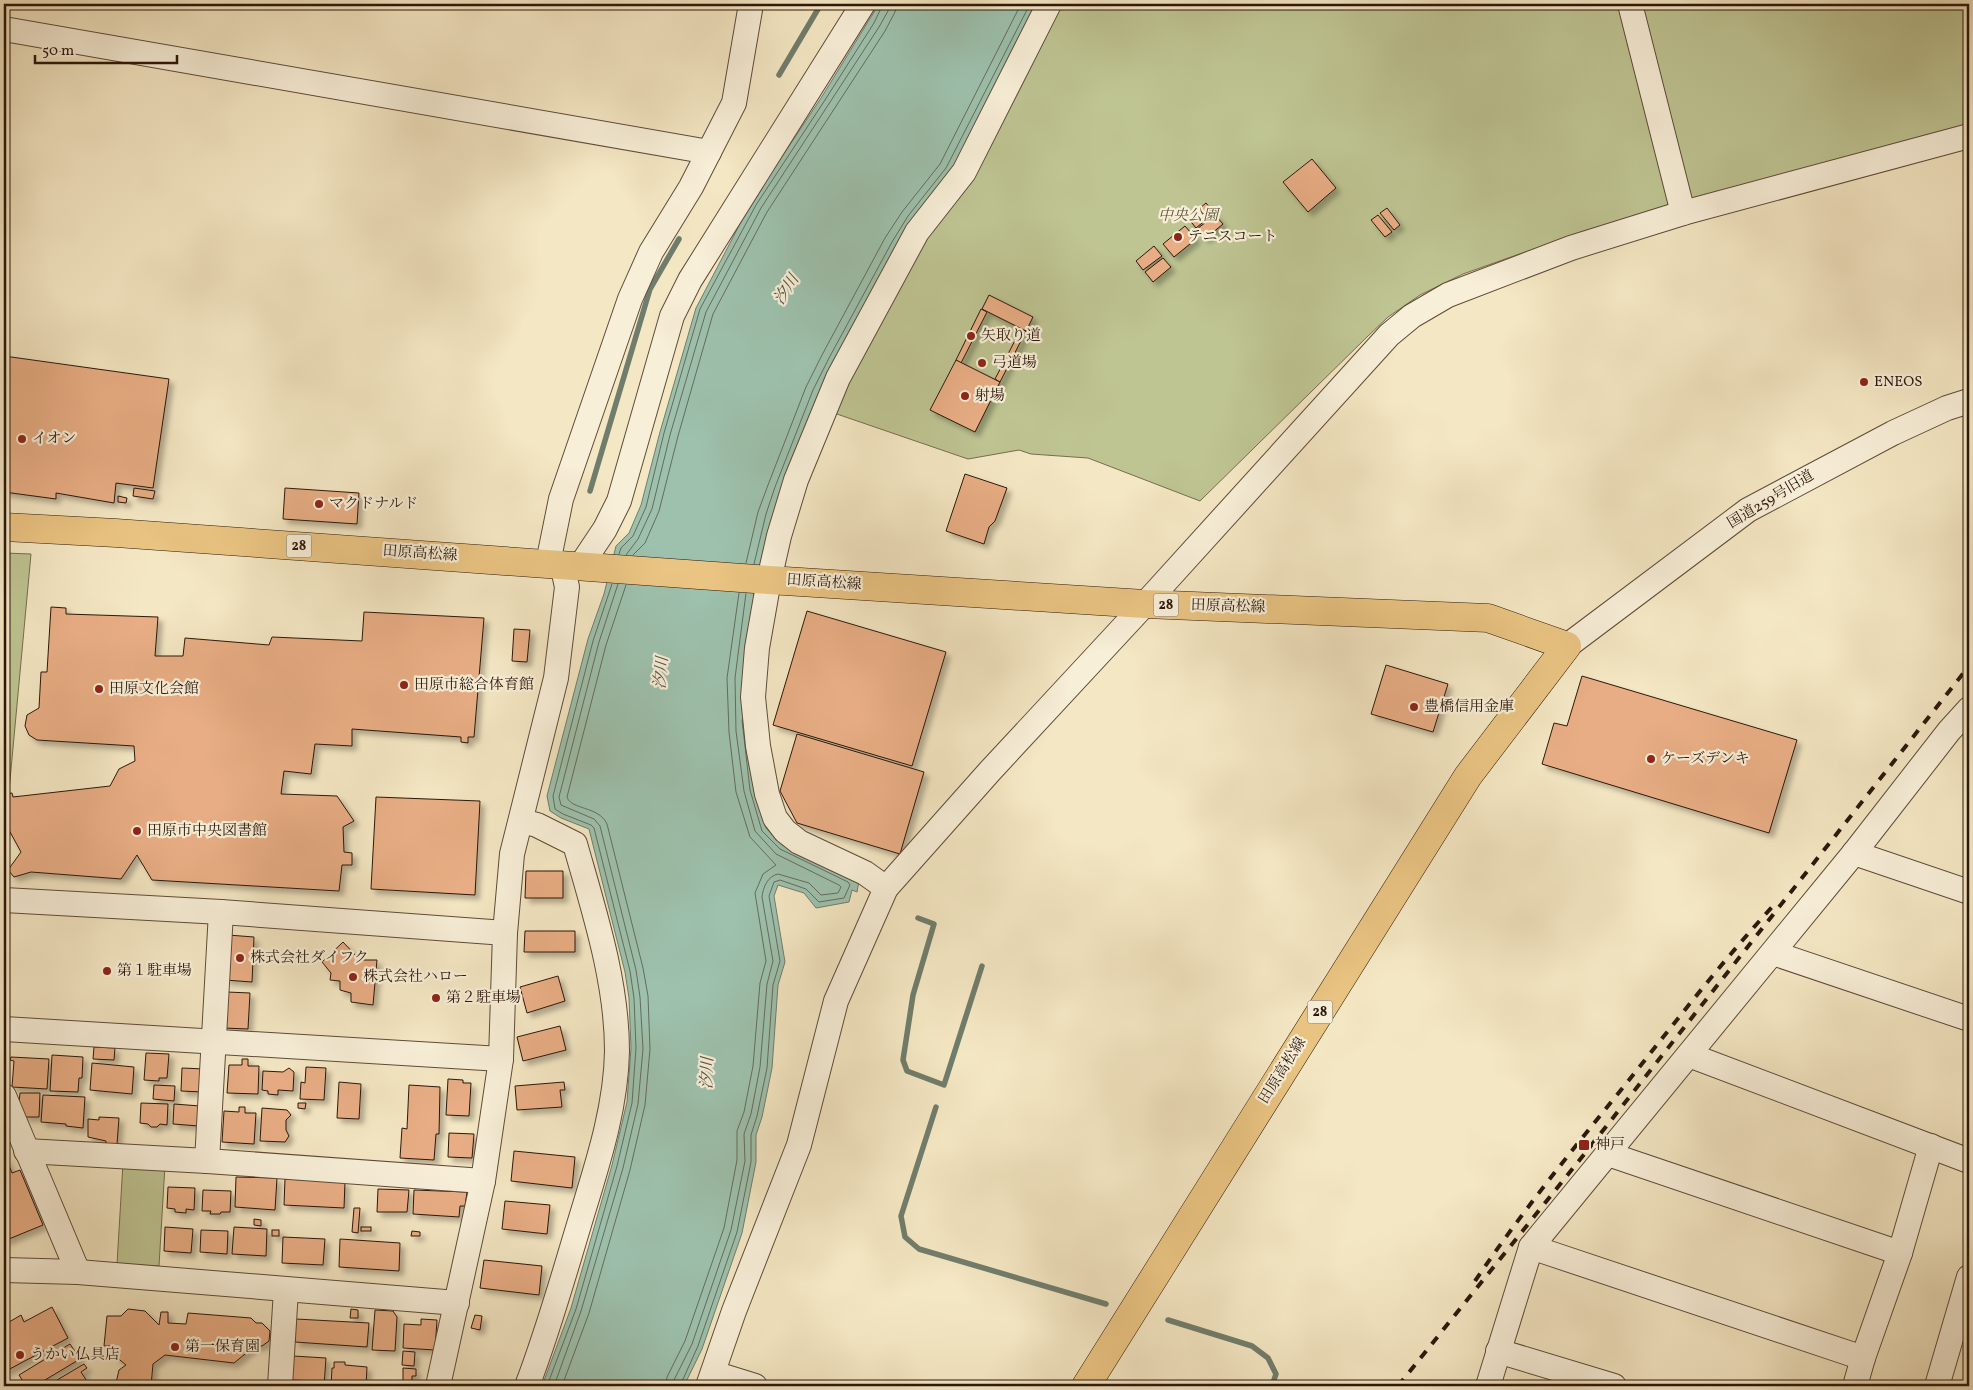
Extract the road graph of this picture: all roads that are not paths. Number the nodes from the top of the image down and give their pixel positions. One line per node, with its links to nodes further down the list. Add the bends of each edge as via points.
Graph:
1 (751, 4): 7 (street, via 734,103)
2 (864, 4): 11 (street, via 690,280 672,316 619,501 605,530)
3 (1049, 4): 12 (street, via 964,172 917,232 838,378 796,480)
4 (1630, 4): 8 (street)
5 (4, 29): 7 (street)
6 (1969, 136): 8 (street)
7 (709, 152): 11 (street, via 651,252 630,299 561,499)
8 (1682, 213): 13 (street, via 1572,248 1448,295 1412,316 1389,335)
9 (1969, 401): 14 (street, 国道259号旧道, via 1893,433 1748,510)
10 (4, 527): 11 (main road, 田原高松線 / 28)
11 (572, 565): 12 (main road, 田原高松線 / 28); 16 (street, via 556,678)
12 (765, 579): 13 (main road, 田原高松線 / 28); 18 (street, via 753,697 758,746 775,818 799,842 865,873)
13 (1145, 604): 14 (main road, 田原高松線 / 28, via 1488,618); 18 (street)
14 (1567, 646): 50 (main road, 田原高松線 / 28, via 1468,776)
15 (1969, 709): 17 (street)
16 (522, 821): 22 (street, via 512,854); 48 (street, via 575,844 600,929 612,996 617,1051 609,1117 595,1170 541,1350)
17 (1854, 853): 19 (street); 23 (street)
18 (886, 888): 45 (street, via 836,1001 799,1145)
19 (1969, 892)
20 (4, 900): 21 (street)
21 (221, 912): 22 (street); 26 (street)
22 (505, 933): 28 (street)
23 (1773, 953): 24 (street); 27 (street)
24 (1969, 1019)
25 (4, 1029): 26 (street)
26 (214, 1041): 28 (street); 33 (street)
27 (1689, 1056): 30 (street); 32 (street)
28 (501, 1059): 35 (street)
29 (4, 1096): 31 (street)
30 (1931, 1146): 34 (street); 37 (street)
31 (26, 1151): 33 (street); 39 (street)
32 (1608, 1154): 36 (street); 37 (street)
33 (207, 1161): 35 (street)
34 (1969, 1161)
35 (483, 1181): 42 (street)
36 (1530, 1247): 43 (street); 44 (street)
37 (1900, 1253): 44 (street)
38 (4, 1270): 39 (street)
39 (78, 1272): 41 (street)
40 (1969, 1277): 54 (street)
41 (286, 1290): 42 (street); 46 (street)
42 (457, 1303): 47 (street)
43 (1498, 1351): 51 (street); 52 (street)
44 (1863, 1358): 53 (street)
45 (710, 1380): 49 (street)
46 (280, 1386)
47 (438, 1386)
48 (527, 1386)
49 (755, 1386)
50 (1086, 1386)
51 (1488, 1386)
52 (1614, 1386)
53 (1855, 1386)
54 (1937, 1386)

